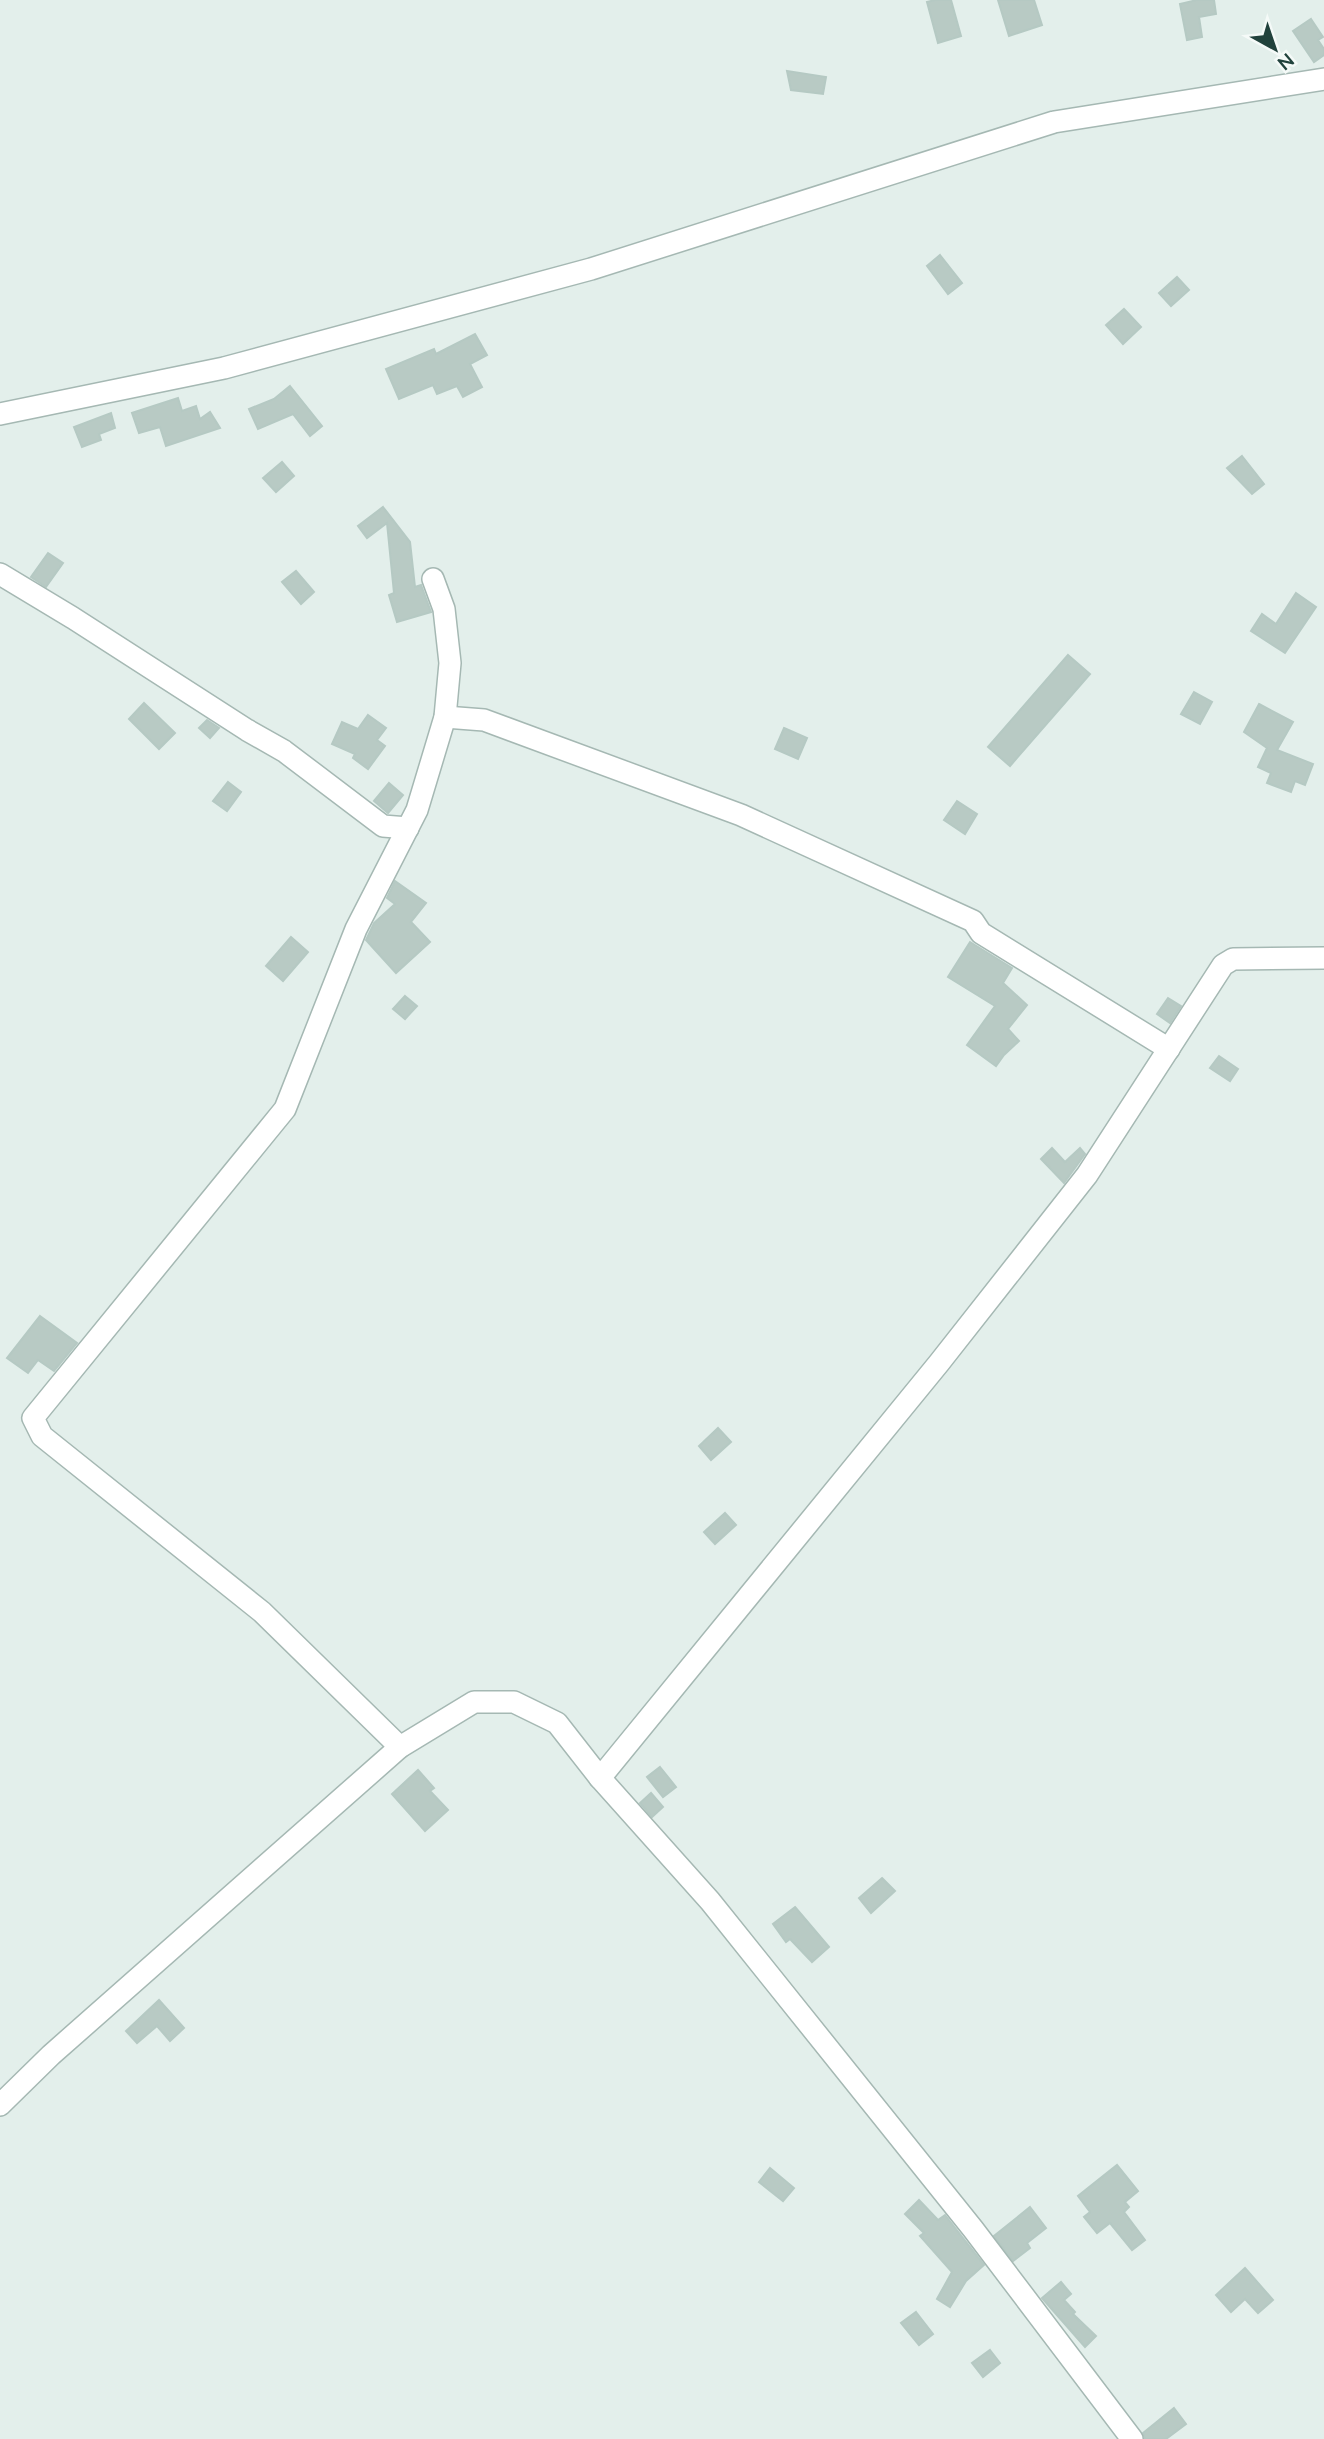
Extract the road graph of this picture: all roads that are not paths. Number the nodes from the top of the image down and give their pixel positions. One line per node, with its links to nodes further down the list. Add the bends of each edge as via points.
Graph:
1 (1324, 79): 2 (street, via 1054,122 592,269 225,368)
2 (0, 414)
3 (0, 574): 6 (street, via 284,751 383,826)
4 (433, 579): 5 (street, via 444,609 450,663)
5 (445, 717): 6 (street); 8 (street, via 484,720 741,816 973,921 981,933)
6 (408, 828): 9 (street, via 356,929 285,1109 33,1418 42,1436 262,1612)
7 (1324, 958): 8 (street, via 1233,959 1223,965)
8 (1169, 1049): 10 (street, via 1087,1175)
9 (400, 1747): 10 (street, via 474,1702 514,1702 557,1723); 11 (street)
10 (600, 1778): 12 (street, via 718,1912 974,2229)
11 (0, 2105)
12 (1132, 2439)

